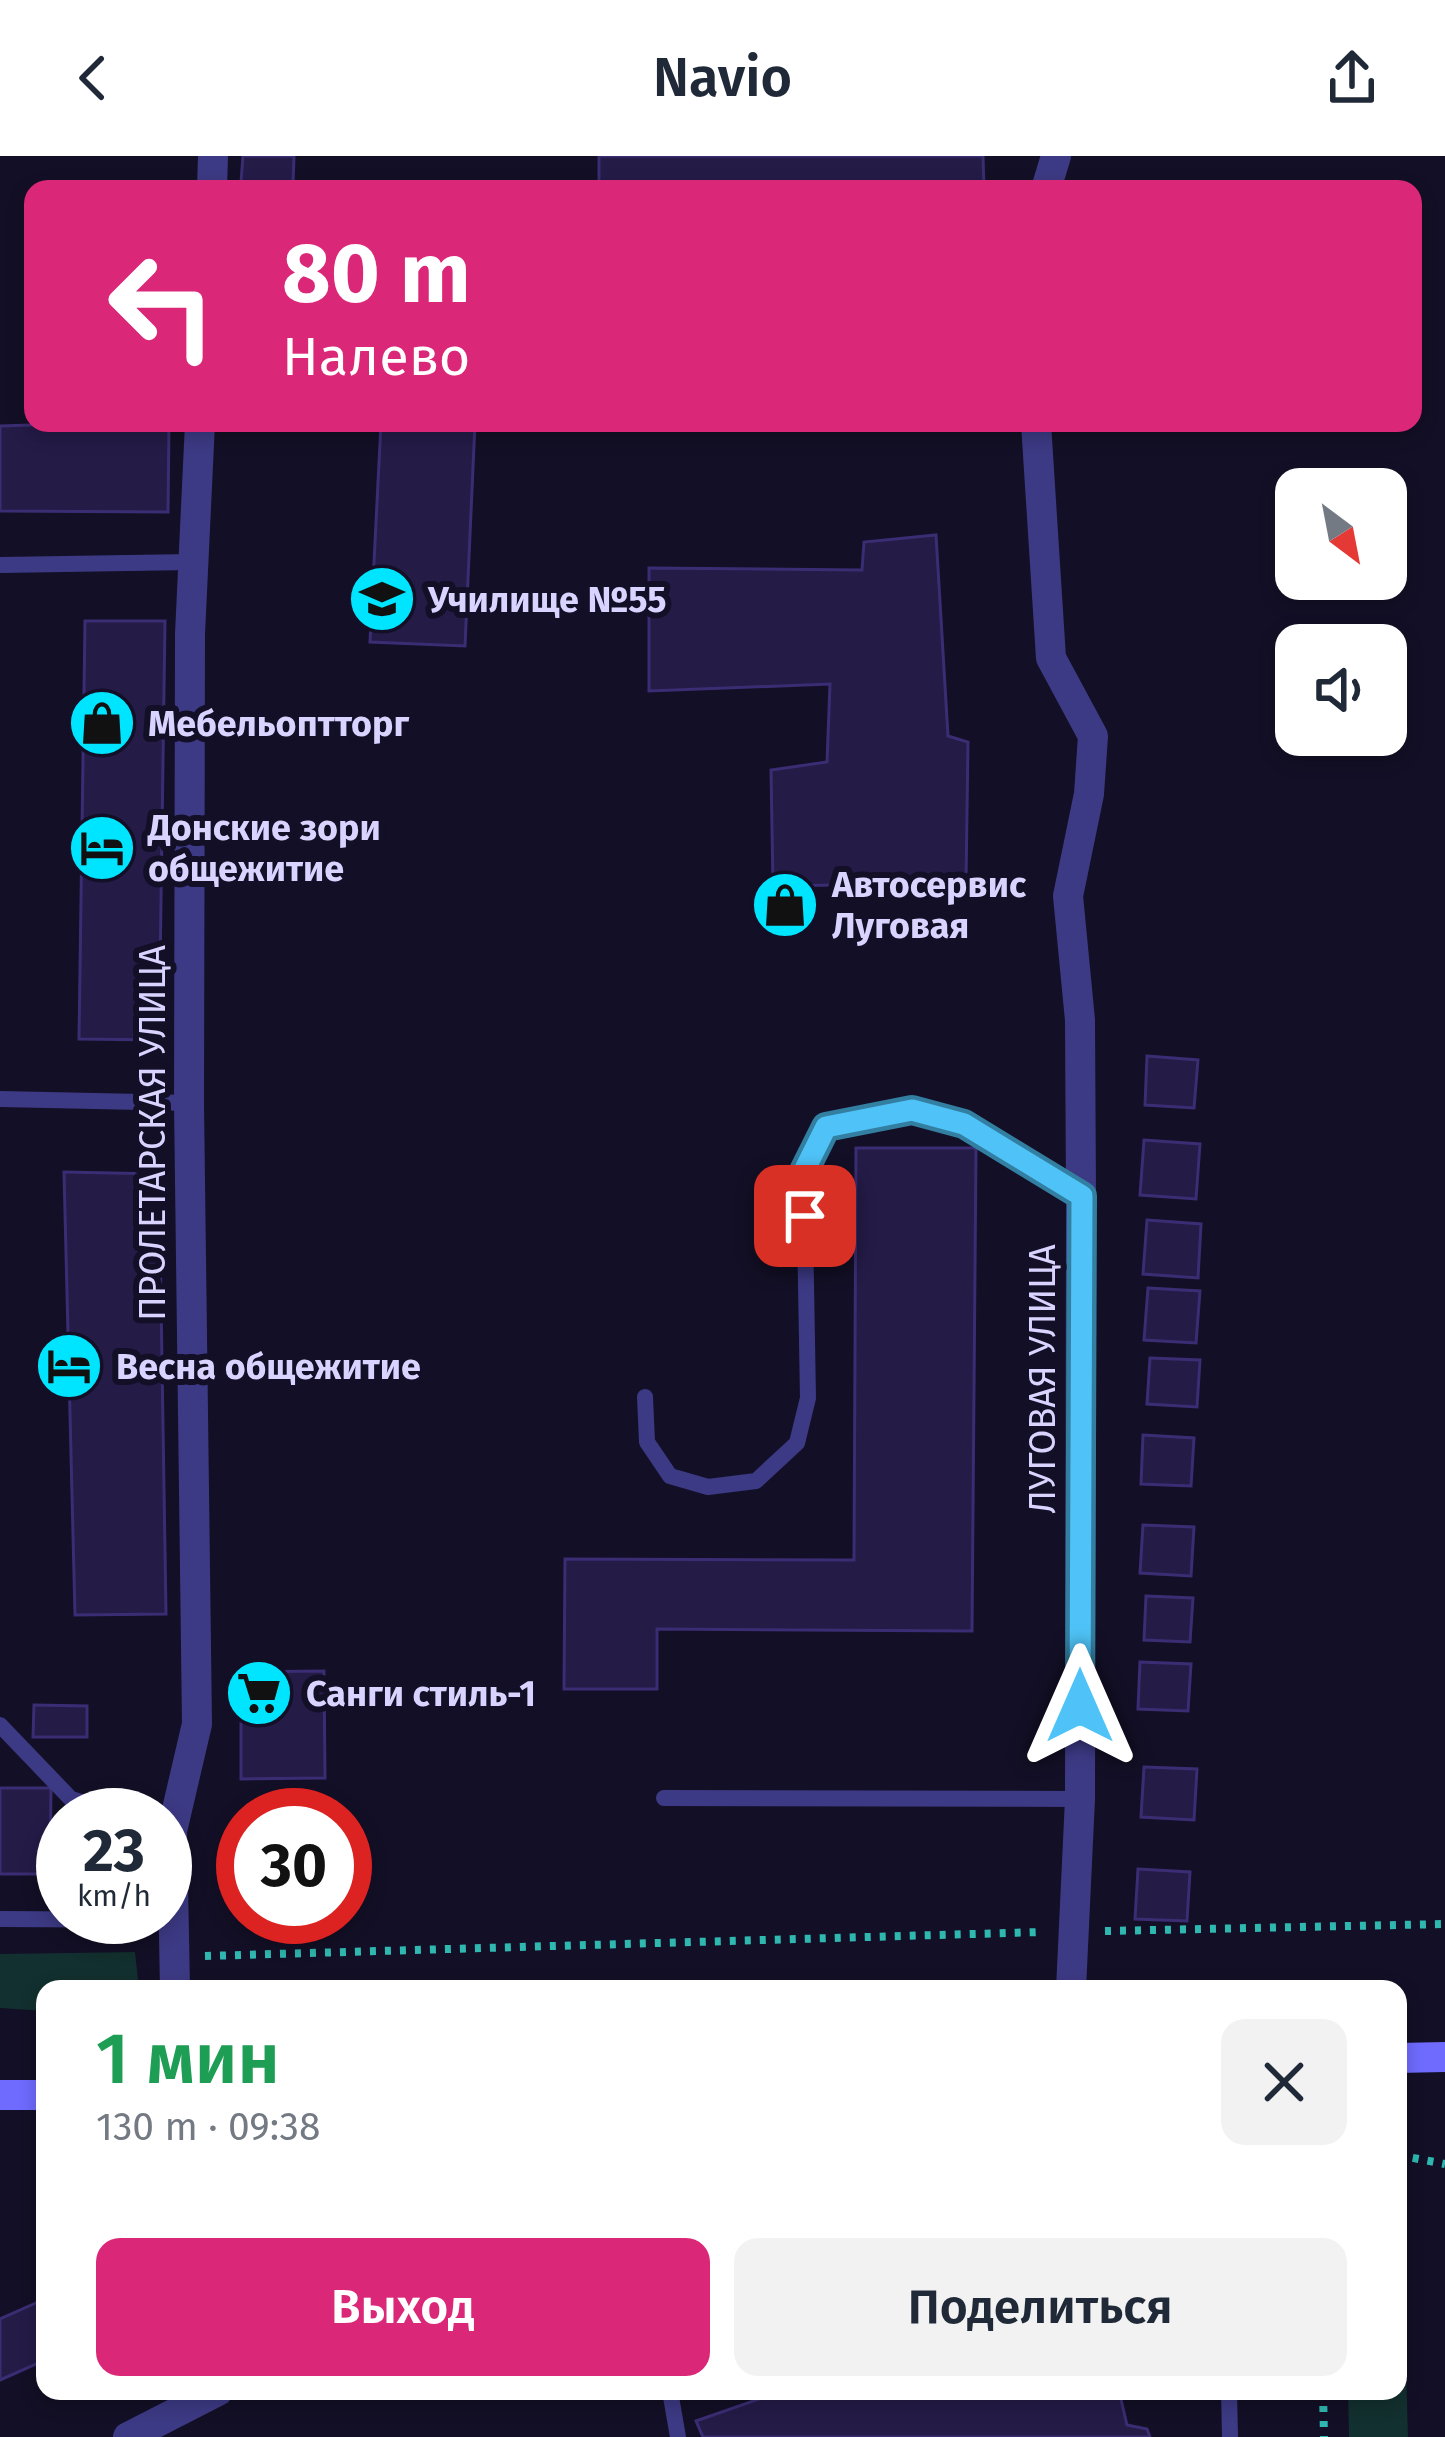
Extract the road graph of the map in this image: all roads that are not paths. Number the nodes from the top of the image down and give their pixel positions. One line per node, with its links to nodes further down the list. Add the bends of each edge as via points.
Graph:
1 (199, 432): 3 (street, ПРОЛЕТАРСКАЯ УЛИЦА)
2 (1037, 432): 7 (street, ЛУГОВАЯ УЛИЦА, via 1051,658 1093,736 1067,896 1080,1020)
3 (192, 562): 4 (lane); 6 (street, ПРОЛЕТАРСКАЯ УЛИЦА)
4 (0, 565)
5 (0, 1100): 6 (lane)
6 (189, 1103): 11 (street, ПРОЛЕТАРСКАЯ УЛИЦА, via 196,1724)
7 (1082, 1196): 8 (lane, via 964,1124 912,1110 826,1127 804,1171 808,1398 797,1443 757,1480 708,1487 670,1476 647,1442); 13 (street, ЛУГОВАЯ УЛИЦА)
8 (645, 1397)
9 (0, 1725): 10 (lane)
10 (60, 1788)
11 (180, 1788)
12 (664, 1798): 13 (lane)
13 (1080, 1799): 18 (street, ЛУГОВАЯ УЛИЦА)
14 (0, 1919): 15 (lane)
15 (36, 1919)
16 (175, 1944): 17 (street, ПРОЛЕТАРСКАЯ УЛИЦА)
17 (175, 1980)
18 (1071, 1980)
19 (1445, 2057): 20 (main road)
20 (1407, 2058)
21 (0, 2095): 22 (main road)
22 (36, 2095)
23 (200, 2400): 26 (street)
24 (672, 2400): 27 (lane)
25 (1229, 2400): 28 (lane)
26 (128, 2437)
27 (678, 2437)
28 (1230, 2437)

